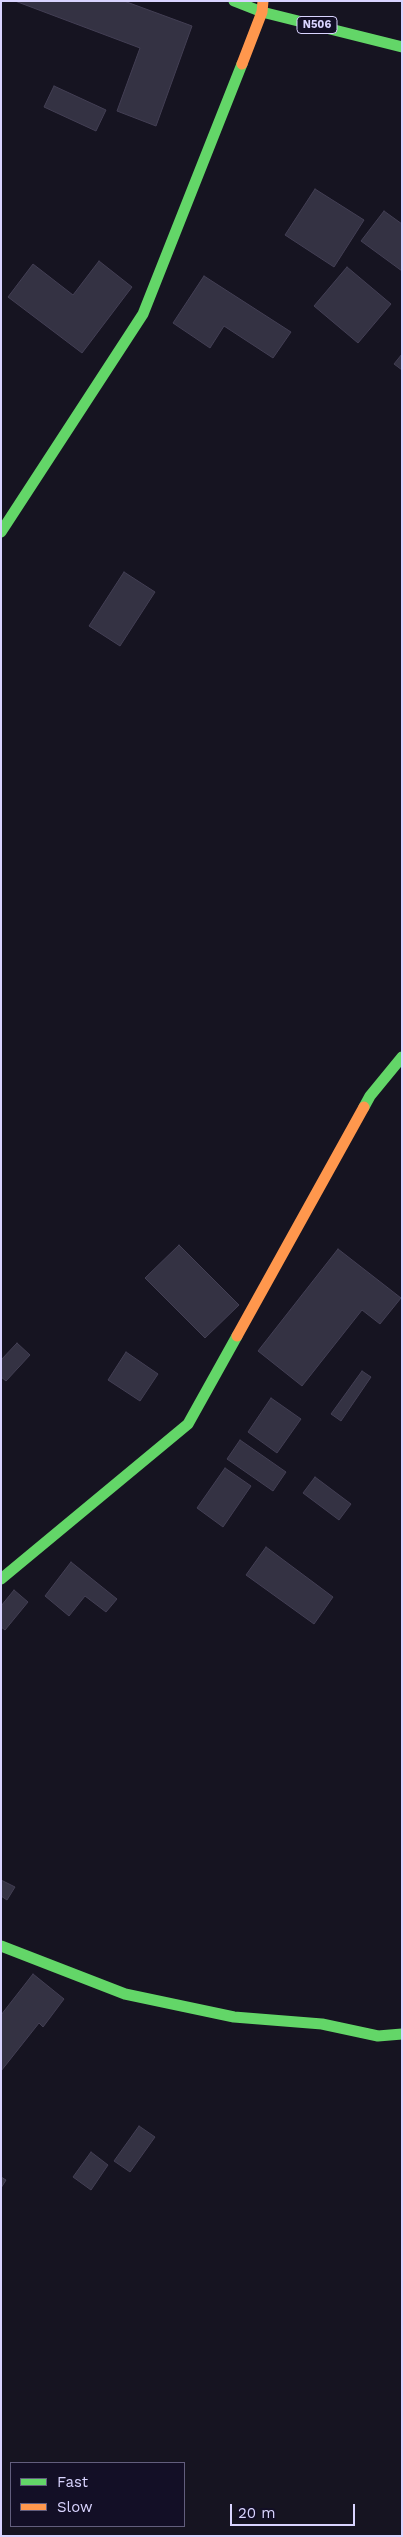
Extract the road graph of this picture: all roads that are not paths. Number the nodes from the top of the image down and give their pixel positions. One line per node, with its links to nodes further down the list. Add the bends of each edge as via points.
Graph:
1 (234, 1): 2 (main road, N506)
2 (263, 6): 3 (main road, N506); 4 (main road, via 142,314)
3 (402, 47)
4 (1, 532)
5 (402, 1056): 6 (main road, via 370,1096 188,1424)
6 (1, 1579)
7 (1, 1946): 8 (main road, via 125,1994 234,2017 322,2024 378,2036)
8 (402, 2034)

